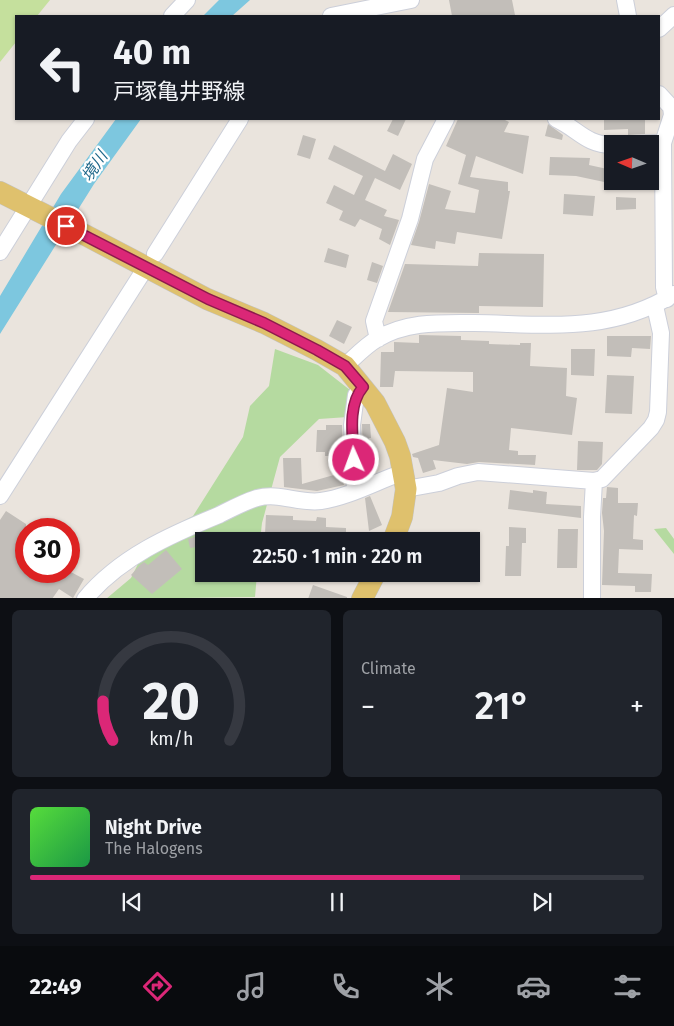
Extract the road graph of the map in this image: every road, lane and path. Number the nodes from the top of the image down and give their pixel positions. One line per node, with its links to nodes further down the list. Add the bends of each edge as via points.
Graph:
1 (187, 0): 4 (street)
2 (411, 0): 5 (street)
3 (625, 0): 6 (street)
4 (173, 15)
5 (336, 15)
6 (628, 15)
7 (674, 15): 8 (street)
8 (660, 28)
9 (660, 95): 15 (street, via 672,107)
10 (85, 120): 18 (street)
11 (239, 120): 20 (street)
12 (445, 120): 23 (street, via 425,159 410,220 374,320)
13 (558, 120): 16 (street, via 591,142)
14 (659, 143): 15 (street)
15 (664, 143): 22 (street)
16 (604, 144)
17 (0, 192): 18 (main road)
18 (30, 207): 19 (street); 24 (main road)
19 (0, 252)
20 (155, 254)
21 (141, 275): 29 (street)
22 (665, 300): 23 (street, via 623,318 590,324 438,323 409,326); 27 (street, via 656,420 602,479)
23 (378, 339): 24 (street)
24 (345, 366): 25 (main road)
25 (363, 387): 26 (main road, via 386,422); 28 (street, via 356,395 352,425)
26 (405, 480): 27 (street, via 439,483 478,472); 28 (street); 30 (main road, via 402,517)
27 (594, 481): 34 (street)
28 (355, 491): 32 (street, via 321,501 283,496 258,498 146,548 109,575)
29 (0, 496)
30 (396, 532)
31 (371, 582): 33 (main road)
32 (85, 598)
33 (362, 598)
34 (592, 598)

